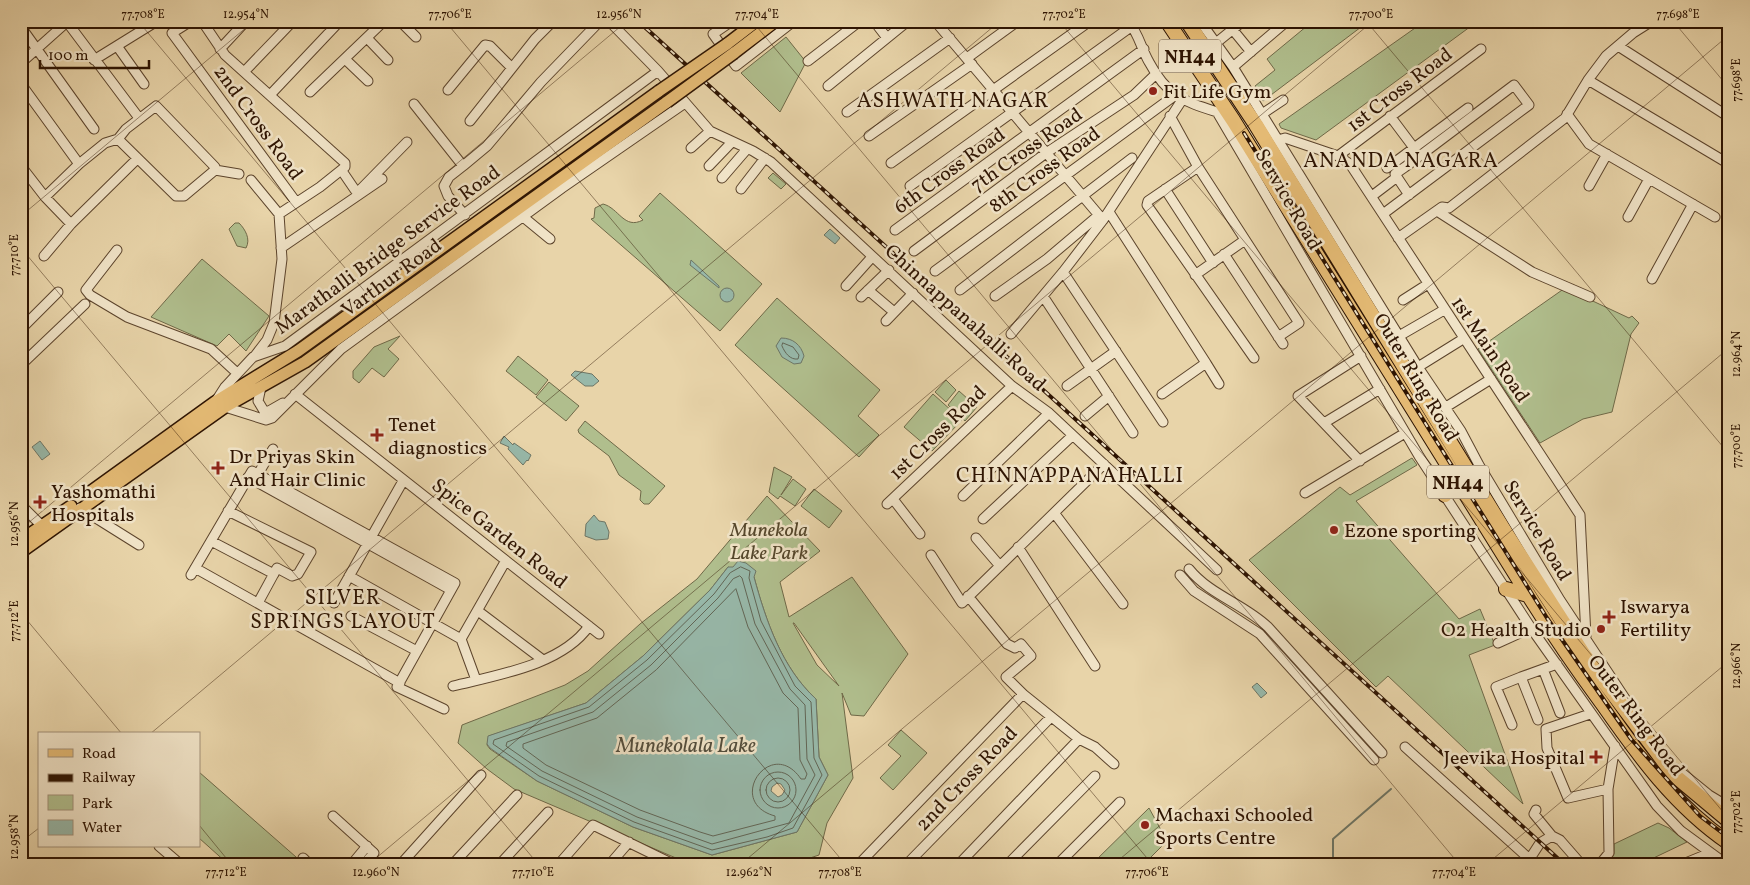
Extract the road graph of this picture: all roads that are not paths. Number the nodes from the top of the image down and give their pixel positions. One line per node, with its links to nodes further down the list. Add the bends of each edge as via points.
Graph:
1 (157, 21): 39 (street)
2 (191, 21): 124 (street, 2nd Cross Road, via 172,33)
3 (202, 21): 42 (street)
4 (246, 21): 42 (street)
5 (293, 21): 56 (street)
6 (324, 21): 32 (street)
7 (340, 21): 32 (street)
8 (384, 21): 35 (street)
9 (400, 21): 34 (street)
10 (553, 21): 54 (street)
11 (600, 21): 103 (street, via 541,82 488,146)
12 (609, 21): 55 (street, Chinnappanahalli Road)
13 (732, 21): 45 (street)
14 (757, 21): 45 (main road, Varthur Road)
15 (776, 21): 45 (main road, Varthur Road)
16 (794, 21): 45 (street)
17 (860, 21): 50 (street)
18 (874, 21): 36 (street)
19 (908, 21): 36 (street)
20 (1018, 21): 51 (street)
21 (1090, 21): 64 (street)
22 (1167, 21): 74 (highway, NH44)
23 (1187, 21): 89 (highway, NH44)
24 (1200, 21): 38 (street, Service Road)
25 (1244, 21): 33 (street)
26 (1287, 21): 46 (street)
27 (1652, 21): 40 (street)
28 (67, 22): 41 (street); 48 (street)
29 (939, 22): 37 (street)
30 (1130, 24): 43 (street); 73 (street)
31 (21, 26): 41 (street)
32 (332, 29): 66 (street)
33 (1234, 30): 38 (street); 46 (street)
34 (416, 37)
35 (367, 38): 47 (street); 49 (street)
36 (887, 38): 62 (street)
37 (950, 38): 51 (street); 72 (street)
38 (1216, 44): 53 (street, Service Road)
39 (117, 46): 48 (street); 61 (street)
40 (1618, 46): 58 (street); 79 (street)
41 (38, 48): 52 (street); 82 (street)
42 (220, 49): 56 (street)
43 (1144, 49): 57 (street, via 1148,62); 84 (street, 6th Cross Road)
44 (1481, 49): 78 (street, 1st Cross Road)
45 (727, 50): 177 (main road, Varthur Road, bridge, via 659,91); 185 (main road, Varthur Road, bridge, via 667,102 305,362)
46 (1251, 52): 53 (street)
47 (345, 59): 59 (street); 65 (street)
48 (94, 60): 80 (street)
49 (388, 60)
50 (808, 61)
51 (969, 61): 64 (street); 85 (street)
52 (21, 63)
53 (1233, 67): 75 (street, Service Road)
54 (512, 68): 63 (street, via 485,44); 81 (street)
55 (658, 71): 69 (street, Chinnappanahalli Road); 130 (street, Marathalli Bridge Service Road)
56 (244, 72): 66 (street)
57 (1157, 73): 67 (street); 93 (street, 7th Cross Road, via 1134,95)
58 (1588, 80): 76 (street); 101 (street)
59 (368, 81)
60 (21, 84): 100 (street)
61 (144, 84)
62 (828, 86)
63 (448, 90)
64 (994, 91): 73 (street); 99 (street)
65 (310, 92)
66 (270, 95): 108 (street, via 345,163)
67 (1178, 98): 74 (street); 77 (street); 110 (street, 8th Cross Road)
68 (1283, 100): 75 (street)
69 (685, 103): 83 (street, Chinnappanahalli Road); 131 (street)
70 (414, 104): 103 (street)
71 (1468, 108): 91 (street)
72 (847, 112)
73 (1012, 112): 84 (street); 116 (street)
74 (1223, 112): 172 (street, Service Road); 203 (highway, Outer Ring Road / NH44, via 1375,346)
75 (1262, 114): 89 (street, Service Road)
76 (1567, 114): 94 (street, via 1589,144); 126 (street, via 1449,208)
77 (1170, 116): 105 (street); 127 (street)
78 (1390, 116): 91 (street); 95 (street, 1st Cross Road)
79 (1729, 116)
80 (139, 118): 86 (street); 107 (street, via 156,106 160,108)
81 (470, 121)
82 (94, 129)
83 (710, 130): 88 (street, Chinnappanahalli Road); 90 (street)
84 (1029, 133): 93 (street); 136 (street, 6th Cross Road)
85 (869, 136)
86 (118, 139): 98 (street); 100 (street, via 105,143)
87 (407, 142): 108 (street, via 359,191)
88 (732, 142): 92 (street, Chinnappanahalli Road); 104 (street)
89 (1273, 143): 95 (street, 1st Main Road, via 1285,138); 169 (street, Service Road); 274 (highway, Outer Ring Road / NH44, via 1580,648 1660,758 1694,794)
90 (691, 148)
91 (1414, 148): 106 (street)
92 (747, 149): 96 (street, Chinnappanahalli Road); 112 (street)
93 (1046, 153): 110 (street); 142 (street, 7th Cross Road)
94 (1607, 154): 114 (street); 117 (street)
95 (1338, 156): 122 (street, 1st Main Road, via 1350,164)
96 (765, 158): 118 (street); 145 (street, Chinnappanahalli Road)
97 (1132, 158): 121 (street)
98 (137, 159): 107 (street, via 176,196 184,196); 135 (street)
99 (890, 163)
100 (80, 164): 123 (street)
101 (1729, 164)
102 (21, 166): 123 (street)
103 (463, 166): 130 (street, via 449,177 444,186 448,196)
104 (709, 166)
105 (1198, 167): 119 (street); 139 (street)
106 (1386, 168)
107 (215, 170): 109 (street)
108 (342, 171): 124 (street)
109 (239, 174)
110 (1065, 175): 121 (street); 148 (street, 8th Cross Road)
111 (1397, 177): 120 (street); 120 (street, via 1395,174 1400,170 1514,85 1529,105); 122 (street)
112 (722, 178)
113 (382, 179): 140 (street)
114 (1649, 179): 125 (street); 132 (street)
115 (251, 180): 128 (street)
116 (910, 186)
117 (1589, 186)
118 (741, 189)
119 (1165, 190): 146 (street); 150 (street, via 1147,205)
120 (1410, 195): 129 (street)
121 (1083, 196): 134 (street); 155 (street)
122 (1372, 196): 129 (street, 1st Main Road)
123 (45, 197): 135 (street)
124 (296, 202): 128 (street)
125 (1693, 204): 133 (street); 151 (street)
126 (1437, 211): 138 (street); 161 (street, via 1532,272)
127 (1109, 212): 134 (street); 175 (street)
128 (279, 214): 140 (street)
129 (1383, 214): 138 (street, 1st Main Road)
130 (465, 215): 173 (street, Marathalli Bridge Service Road, via 286,346)
131 (522, 216): 137 (street); 187 (street, via 336,354)
132 (1628, 217)
133 (1715, 217)
134 (1101, 218): 149 (street); 158 (street)
135 (71, 224): 144 (street)
136 (895, 230)
137 (550, 238)
138 (1398, 238): 152 (street, 1st Main Road)
139 (1245, 240): 143 (street); 143 (street, via 1299,323 1280,341)
140 (281, 248): 173 (street, via 274,323 267,340)
141 (117, 250): 180 (street, via 86,290 90,296 127,317 211,349)
142 (914, 252)
143 (1224, 254): 146 (street)
144 (44, 256)
145 (872, 257): 147 (street, Chinnappanahalli Road); 153 (street)
146 (1213, 263): 150 (street)
147 (889, 270): 154 (street); 157 (street, Chinnappanahalli Road)
148 (935, 271)
149 (1063, 272): 159 (street); 171 (street)
150 (1195, 275): 174 (street)
151 (1652, 279)
152 (1428, 284): 162 (street); 164 (street, 1st Main Road)
153 (846, 286)
154 (868, 290): 160 (street); 165 (street)
155 (960, 290)
156 (58, 292): 167 (street)
157 (913, 293): 165 (street); 183 (street, Chinnappanahalli Road)
158 (994, 296)
159 (1043, 296): 168 (street); 179 (street)
160 (861, 297)
161 (1590, 297)
162 (1402, 300)
163 (85, 304): 176 (street)
164 (1444, 310): 169 (street); 170 (street, 1st Main Road)
165 (894, 312): 166 (street)
166 (886, 321)
167 (21, 329)
168 (1011, 334)
169 (1399, 336): 178 (street, Service Road)
170 (1463, 339): 178 (street); 181 (street, 1st Main Road)
171 (1116, 351): 179 (street); 194 (street)
172 (1361, 356): 186 (street, Service Road); 195 (street, via 1298,396)
173 (253, 358): 177 (street, Marathalli Bridge Service Road, via 256,369); 180 (street, Marathalli Bridge Service Road)
174 (1254, 358)
175 (1206, 363): 182 (street); 188 (street)
176 (21, 365)
177 (275, 366): 190 (main road, Varthur Road)
178 (1418, 367): 191 (street, Service Road)
179 (1091, 369): 184 (street); 189 (street)
180 (237, 373): 190 (street, Marathalli Bridge Service Road)
181 (1491, 379): 191 (street); 242 (street, 1st Main Road, via 1580,515)
182 (1219, 384)
183 (1012, 386): 192 (street, Chinnappanahalli Road); 214 (street, 1st Cross Road, via 890,502)
184 (1067, 386)
185 (260, 387): 187 (street, via 259,404 267,412); 190 (main road, Varthur Road)
186 (1380, 389): 195 (street); 197 (street, Service Road)
187 (295, 394): 190 (street, via 269,419); 204 (street, Spice Garden Road)
188 (1162, 394)
189 (1108, 396): 193 (street); 196 (street)
190 (220, 404): 209 (main road, Varthur Road); 213 (main road, Varthur Road)
191 (1446, 407): 242 (street, Service Road, via 1553,588)
192 (1049, 412): 198 (street, Chinnappanahalli Road); 207 (street)
193 (1085, 416)
194 (1163, 422)
195 (1324, 423): 200 (street)
196 (1133, 433)
197 (1406, 433): 200 (street); 206 (street, Service Road)
198 (1072, 436): 201 (street, Chinnappanahalli Road); 212 (street)
199 (273, 449): 202 (street)
200 (1360, 460): 205 (street)
201 (1104, 464): 211 (street); 226 (street, Chinnappanahalli Road)
202 (253, 474): 210 (street); 216 (street)
203 (1453, 475): 206 (highway); 231 (highway, Outer Ring Road / NH44)
204 (404, 481): 216 (street); 223 (street, Spice Garden Road)
205 (1304, 494)
206 (1445, 495): 230 (street, Service Road)
207 (962, 496)
208 (21, 505): 213 (street)
209 (80, 508): 219 (street); 221 (main road, Varthur Road)
210 (228, 511): 218 (street); 227 (street, via 311,552 298,574 292,576 277,568)
211 (1055, 514): 220 (street); 235 (street)
212 (983, 519)
213 (42, 526): 217 (main road, Varthur Road)
214 (920, 534)
215 (976, 538): 224 (street)
216 (369, 539): 229 (street); 238 (street, via 453,587)
217 (21, 540)
218 (211, 541): 227 (street); 234 (street, via 193,572)
219 (139, 545)
220 (1018, 547): 224 (street); 248 (street)
221 (21, 552)
222 (931, 555): 232 (street, via 962,603)
223 (505, 562): 236 (street); 239 (street, Spice Garden Road)
224 (1000, 566): 232 (street)
225 (1189, 568): 264 (street, via 1201,582 1268,627)
226 (1217, 570)
227 (274, 574): 234 (street)
228 (1180, 575): 265 (street, via 1194,590 1260,634)
229 (350, 576): 233 (street); 238 (street)
230 (1506, 589): 231 (highway); 240 (street, Service Road)
231 (1528, 595): 276 (highway, Outer Ring Road / NH44, via 1648,768 1688,811)
232 (968, 596): 254 (street, via 1007,644 1015,648 1021,644 1031,656 1006,677)
233 (334, 602)
234 (258, 603): 252 (street)
235 (1123, 604)
236 (478, 611): 243 (street); 246 (street)
237 (351, 616): 245 (street)
238 (434, 622): 243 (street); 245 (street)
239 (588, 626): 241 (street, Spice Garden Road); 246 (street, via 572,646)
240 (1531, 628): 244 (street); 247 (street, Service Road)
241 (599, 634)
242 (1586, 637): 274 (street, Service Road, via 1667,758)
243 (461, 639): 251 (street)
244 (1498, 643)
245 (418, 651): 252 (street)
246 (543, 660): 251 (street)
247 (1557, 664): 249 (street); 257 (street, Service Road)
248 (1095, 666)
249 (1543, 670): 250 (street); 256 (street)
250 (1521, 677): 259 (street); 260 (street, via 1496,687)
251 (476, 680): 253 (street)
252 (400, 683): 255 (street, via 398,687)
253 (453, 686)
254 (1023, 694): 258 (street); 294 (street)
255 (444, 708)
256 (1560, 713)
257 (1590, 714): 262 (street, Service Road); 269 (street, via 1546,729 1547,748 1568,798)
258 (1051, 717): 261 (street); 295 (street, 2nd Cross Road)
259 (1538, 720)
260 (1512, 724)
261 (1079, 740): 266 (street, via 1095,747); 296 (street)
262 (1615, 746): 269 (street); 282 (street, Service Road, via 1657,806)
263 (1405, 748): 284 (street)
264 (1382, 753)
265 (1374, 760)
266 (1114, 764)
267 (481, 775): 288 (street)
268 (1095, 776): 297 (street)
269 (1608, 789): 300 (street, via 1609,853)
270 (517, 795): 289 (street)
271 (1120, 802): 298 (street)
272 (1536, 810): 277 (street, via 1534,814)
273 (548, 812): 290 (street)
274 (1727, 815): 276 (highway, via 1726,828 1720,833)
275 (333, 816): 280 (street)
276 (1713, 832): 279 (highway, Outer Ring Road / NH44)
277 (1552, 836): 284 (street, via 1540,842); 299 (street, via 1560,840)
278 (629, 842): 283 (street); 291 (street, via 592,825); 292 (street)
279 (1729, 843)
280 (368, 846): 286 (street); 287 (street, via 374,852)
281 (161, 848): 285 (street)
282 (1705, 857): 301 (street); 302 (street, Service Road)
283 (661, 861): 293 (street)
284 (1532, 862)
285 (180, 864)
286 (352, 864)
287 (364, 864)
288 (401, 864)
289 (453, 864)
290 (500, 864)
291 (559, 864)
292 (610, 864)
293 (673, 864)
294 (859, 864)
295 (907, 864)
296 (959, 864)
297 (1008, 864)
298 (1058, 864)
299 (1581, 864)
300 (1600, 864)
301 (1683, 864)
302 (1726, 864)

